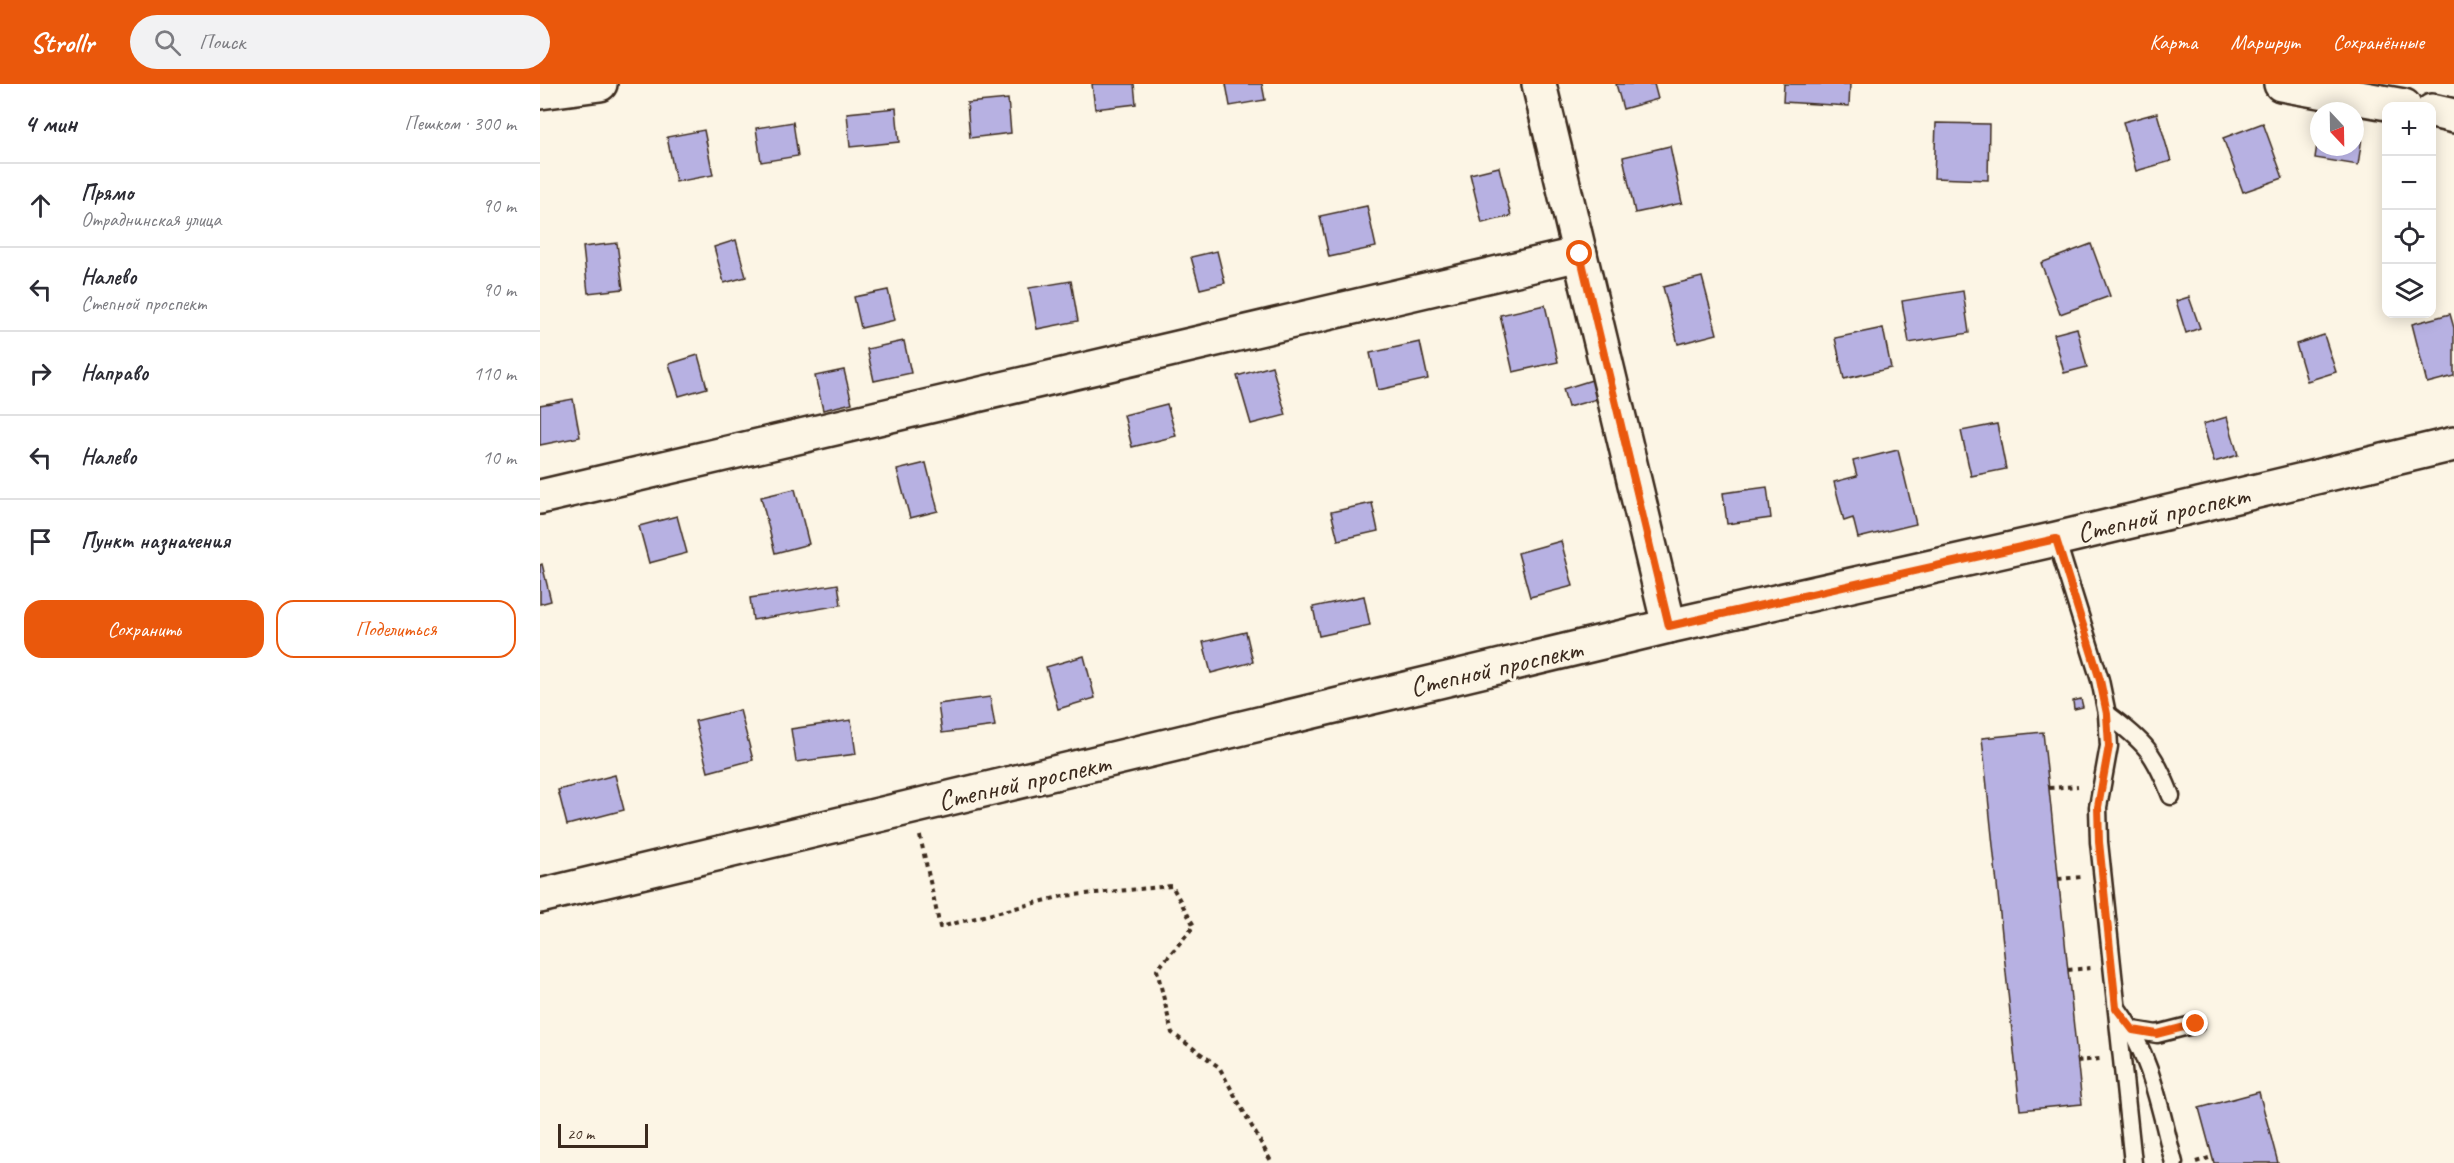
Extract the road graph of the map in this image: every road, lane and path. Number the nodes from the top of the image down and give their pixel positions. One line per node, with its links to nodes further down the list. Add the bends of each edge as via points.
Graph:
1 (600, 84): 4 (street)
2 (1539, 84): 8 (street)
3 (2281, 84): 5 (street)
4 (540, 92)
5 (2382, 102)
6 (2436, 112): 7 (street)
7 (2454, 116)
8 (1580, 254): 10 (street); 12 (street)
9 (2454, 444): 11 (street, Степной проспект)
10 (540, 497)
11 (2056, 539): 12 (street, Степной проспект); 13 (lane)
12 (1669, 626): 15 (street, Степной проспект)
13 (2107, 714): 14 (lane, via 2139,737 2158,761); 17 (lane, via 2109,746 2098,807 2099,842)
14 (2170, 796)
15 (914, 807): 16 (street, Степной проспект); 21 (path, via 940,927 1063,896 1172,886 1194,926 1157,970 1172,1033 1219,1067)
16 (540, 896)
17 (2116, 1008): 19 (lane); 22 (lane)
18 (2196, 1024): 19 (lane, via 2157,1034)
19 (2133, 1030): 23 (lane, via 2146,1059)
20 (2212, 1157): 24 (path)
21 (1272, 1163)
22 (2133, 1163)
23 (2174, 1163)
24 (2191, 1163)

